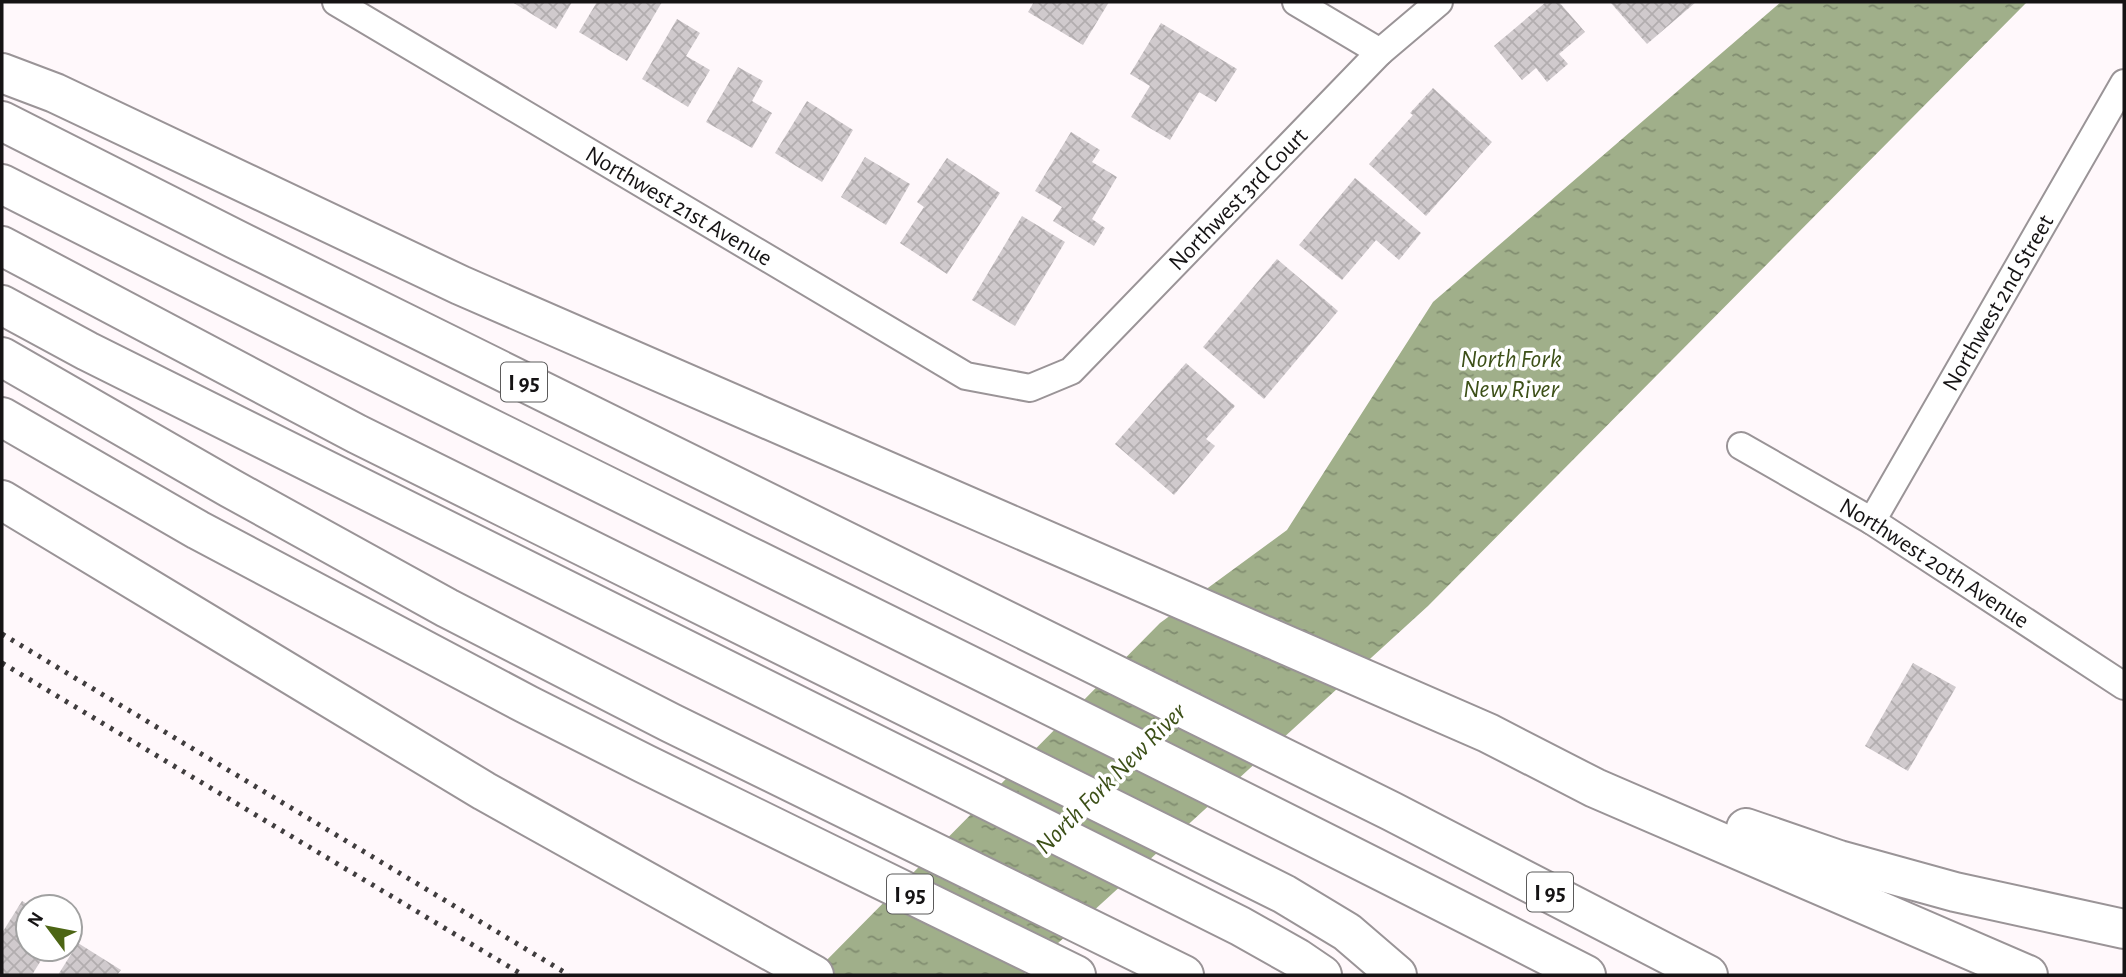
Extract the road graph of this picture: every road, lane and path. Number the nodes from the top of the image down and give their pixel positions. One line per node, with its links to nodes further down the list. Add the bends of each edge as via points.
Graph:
1 (336, 2): 12 (street, Northwest 21st Avenue, via 966,376)
2 (1296, 2): 4 (street)
3 (1439, 2): 4 (street, Northwest 3rd Court)
4 (1380, 52): 12 (street, Northwest 3rd Court, via 1071,371)
5 (2, 73): 18 (highway, via 55,93 460,285)
6 (2124, 83): 16 (street, Northwest 2nd Street)
7 (2, 121): 26 (highway, I 95, via 1391,811)
8 (2, 184): 25 (highway)
9 (2, 246): 24 (highway, via 358,434 1284,894 1347,932)
10 (2, 305): 23 (highway, via 1240,926)
11 (2, 357): 22 (highway, via 447,608)
12 (1030, 388)
13 (2, 417): 20 (highway, I 95, via 198,530 528,705)
14 (1741, 446): 16 (street, Northwest 20th Avenue)
15 (2, 500): 21 (highway, via 484,791)
16 (1872, 521): 17 (street, Northwest 20th Avenue)
17 (2124, 686)
18 (1488, 733): 19 (highway, via 1839,860 1955,892); 27 (highway, via 1595,788)
19 (2124, 929)
20 (1065, 970)
21 (814, 975)
22 (1184, 975)
23 (1322, 975)
24 (1397, 975)
25 (1586, 975)
26 (1708, 975)
27 (2028, 975)

